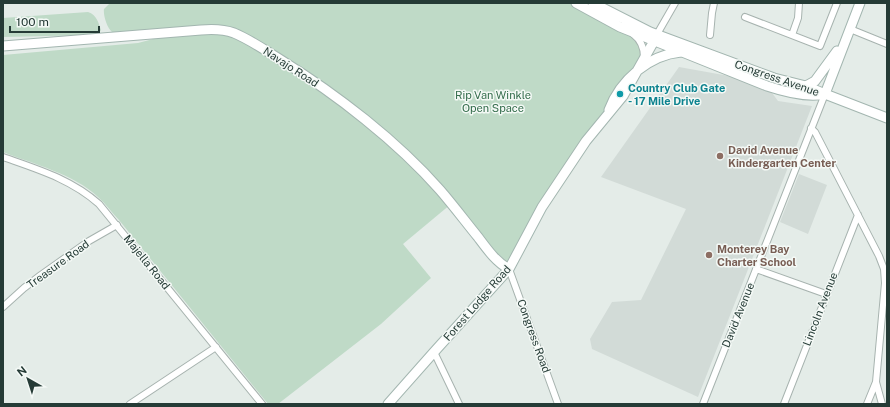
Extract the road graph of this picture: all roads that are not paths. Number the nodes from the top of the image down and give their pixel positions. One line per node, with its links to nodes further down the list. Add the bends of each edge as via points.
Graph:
1 (576, 3): 10 (street, Congress Avenue)
2 (593, 3): 13 (street, Congress Avenue)
3 (674, 3): 13 (street, Forest Lodge Road)
4 (714, 3): 11 (street)
5 (799, 3): 12 (street, via 798,18)
6 (837, 3): 12 (street, via 820,46)
7 (860, 3): 9 (street, David Avenue)
8 (745, 17): 12 (street)
9 (850, 29): 14 (street, David Avenue); 15 (street)
10 (628, 31): 13 (street, Congress Avenue); 18 (street, via 639,39)
11 (710, 35)
12 (792, 35)
13 (655, 38): 17 (street, Congress Avenue); 18 (street, Forest Lodge Road); 20 (street, Congress Avenue, via 774,78)
14 (845, 41): 20 (street, via 815,81); 21 (street, David Avenue)
15 (887, 44)
16 (3, 46): 27 (street, Navajo Road, via 214,29 233,33 296,69 382,134 424,173 490,253)
17 (681, 52): 19 (street, via 673,52 658,58 646,64); 21 (street, Congress Avenue, via 778,89 815,96)
18 (644, 58): 19 (street, Forest Lodge Road)
19 (634, 75): 27 (street, Forest Lodge Road, via 623,96 586,141 542,207)
20 (806, 86): 21 (street, Congress Avenue)
21 (825, 94): 22 (street); 23 (street, David Avenue)
22 (887, 118)
23 (811, 128): 25 (street); 28 (street, David Avenue)
24 (3, 157): 26 (street, Majella Road, via 50,173 78,188 99,204)
25 (858, 215): 29 (street, Lincoln Avenue); 31 (street, via 880,256 884,269)
26 (116, 224): 30 (street, Treasure Road, via 41,275); 32 (street, Majella Road)
27 (509, 269): 33 (street, Forest Lodge Road); 39 (street, Congress Road)
28 (756, 269): 29 (street); 40 (street, David Avenue)
29 (826, 294): 41 (street, Lincoln Avenue)
30 (3, 308)
31 (884, 325): 34 (street)
32 (216, 347): 35 (street); 36 (street, Majella Road)
33 (434, 352): 37 (street, Forest Lodge Road); 38 (street)
34 (876, 382): 42 (street); 43 (street)
35 (130, 404)
36 (262, 404)
37 (388, 404)
38 (459, 404)
39 (558, 404)
40 (703, 404)
41 (784, 404)
42 (867, 404)
43 (882, 404)

